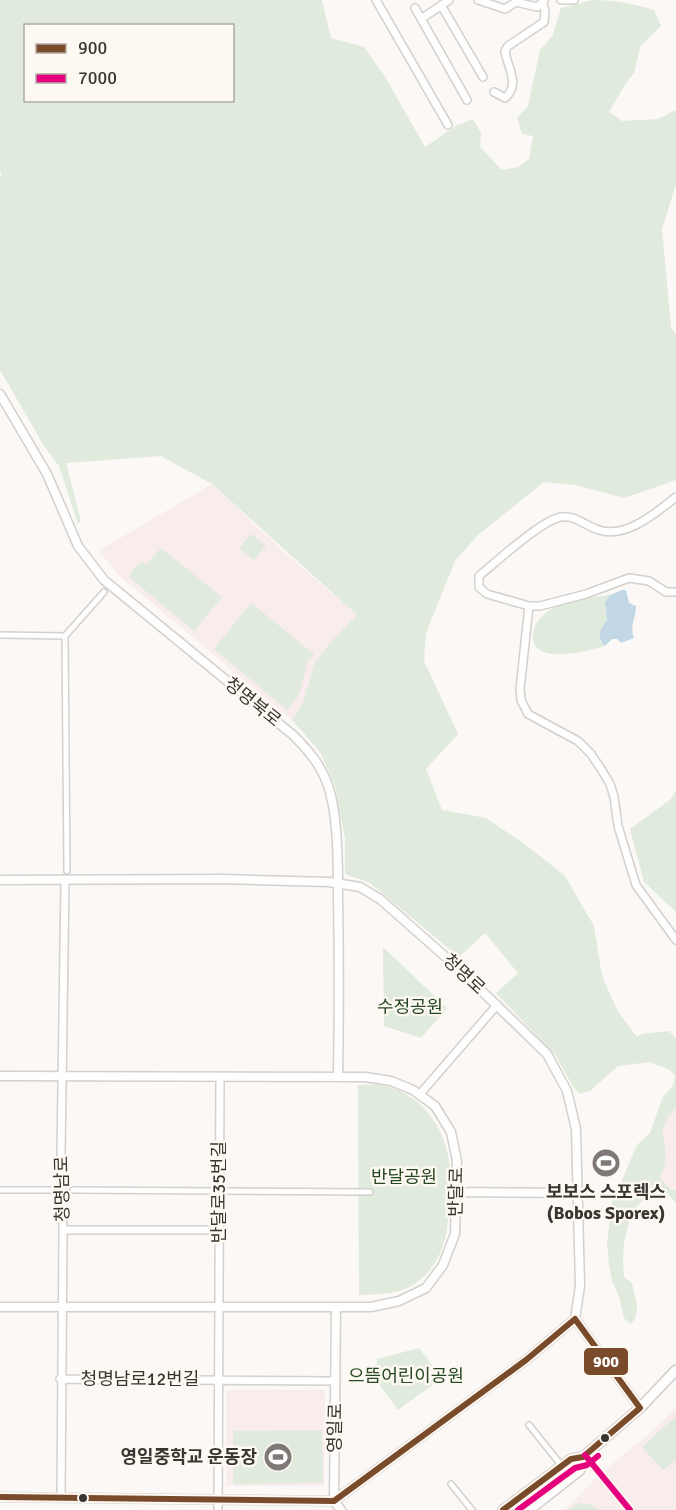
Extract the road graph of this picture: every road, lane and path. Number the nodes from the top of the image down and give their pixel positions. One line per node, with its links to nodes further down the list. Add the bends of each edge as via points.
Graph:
1 (376, 0): 13 (street)
2 (449, 0): 7 (street)
3 (478, 0): 6 (street, via 505,9 516,2 537,7)
4 (561, 0): 5 (street)
5 (574, 0)
6 (544, 1): 11 (street, via 544,22 505,51 513,74 508,96)
7 (441, 5): 9 (street); 10 (street)
8 (415, 8): 9 (street)
9 (421, 20): 12 (street)
10 (483, 77)
11 (494, 92)
12 (467, 100)
13 (448, 125)
14 (0, 394): 24 (street, 청명북로, via 47,474 78,546 104,580 293,735 319,764 328,786 335,825)
15 (676, 497): 18 (street, via 650,516 616,532 600,531 571,516 549,520 479,576 479,587 487,594)
16 (104, 592): 20 (street)
17 (676, 592): 18 (street, via 629,578 586,594)
18 (529, 606): 25 (street, via 521,700 528,714 578,741 596,760 610,784 636,885)
19 (0, 635): 20 (street)
20 (65, 636): 21 (street)
21 (67, 871)
22 (0, 880): 23 (street, 청명로)
23 (66, 881): 24 (street, 청명로, via 223,879); 28 (street, 청명남로)
24 (338, 883): 26 (street, 청명로, via 360,887 380,899); 30 (street, 청명북로)
25 (676, 940)
26 (497, 1005): 31 (street); 38 (street, 청명로, via 547,1054 567,1090 576,1129)
27 (0, 1076): 28 (street, 반달로)
28 (63, 1077): 29 (street, 반달로); 39 (street, 청명남로)
29 (220, 1077): 30 (street, 반달로); 35 (street, 반달로35번길)
30 (338, 1077): 31 (street, 반달로, via 392,1081)
31 (420, 1094): 37 (street, 반달로, via 435,1106 451,1132 457,1161)
32 (0, 1190): 33 (street)
33 (52, 1190)
34 (73, 1190): 35 (street)
35 (219, 1191): 36 (street); 40 (street, 반달로35번길)
36 (370, 1192)
37 (456, 1192): 38 (street); 44 (street, 반달로, via 455,1234 443,1265 426,1288 399,1302)
38 (577, 1193): 45 (street, 청명로, via 580,1286)
39 (63, 1230): 40 (street); 42 (street, 청명남로)
40 (219, 1230): 43 (street, 반달로35번길)
41 (0, 1307): 42 (street, 반달로)
42 (61, 1307): 43 (street, 반달로); 47 (street, 청명남로)
43 (219, 1307): 44 (street, 반달로); 48 (street, 반달로35번길)
44 (336, 1307): 49 (street, 영일로)
45 (575, 1318): 50 (street); 58 (street, via 526,1360)
46 (676, 1370): 50 (main road)
47 (60, 1379): 48 (street, 청명남로12번길); 56 (street, 청명남로)
48 (219, 1380): 49 (street, 청명남로12번길); 57 (street, 반달로35번길)
49 (336, 1381): 58 (street, 영일로)
50 (640, 1408): 52 (main road)
51 (529, 1425): 53 (street)
52 (583, 1457): 53 (main road); 63 (main road, via 580,1470)
53 (561, 1465): 62 (main road)
54 (451, 1484): 61 (street)
55 (0, 1497): 56 (street)
56 (61, 1498): 57 (street)
57 (219, 1499): 58 (street); 59 (street, 반달로35번길)
58 (334, 1501): 60 (street)
59 (218, 1510)
60 (341, 1510)
61 (471, 1510)
62 (503, 1510)
63 (529, 1510)

